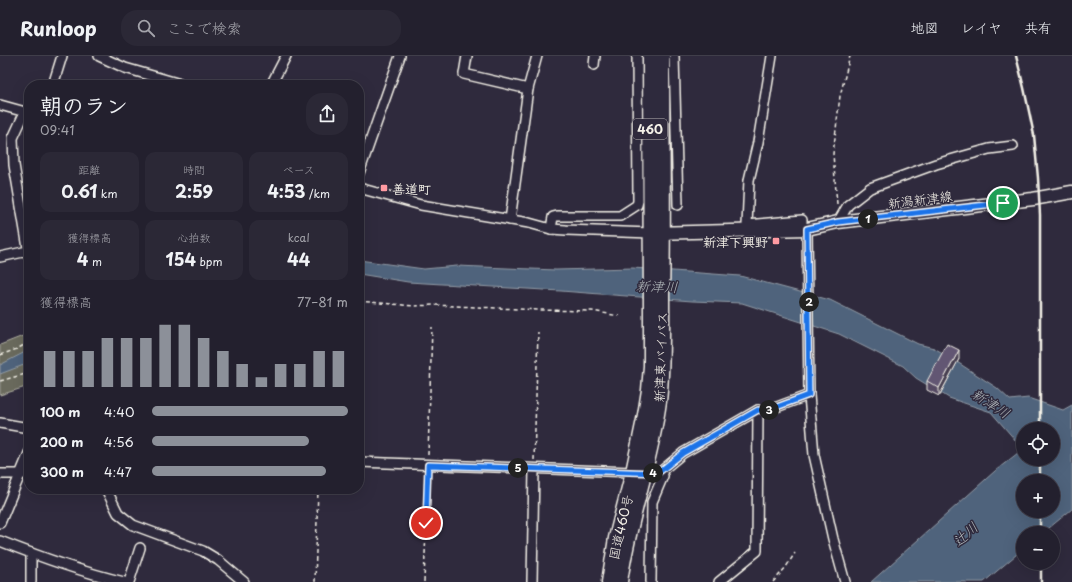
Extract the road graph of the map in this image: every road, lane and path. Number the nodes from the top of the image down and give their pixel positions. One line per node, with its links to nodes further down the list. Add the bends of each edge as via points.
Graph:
1 (62, 56): 13 (street)
2 (99, 56): 14 (street, via 125,68)
3 (286, 56): 15 (street)
4 (400, 56): 21 (street)
5 (467, 56): 16 (street, via 464,74)
6 (537, 56): 16 (street)
7 (637, 56): 29 (street, via 638,201 620,216 553,217)
8 (650, 56): 24 (highway, 460)
9 (662, 56): 24 (highway, 460)
10 (674, 56): 25 (street)
11 (772, 56): 30 (street, via 749,180 747,226 802,220)
12 (850, 56): 27 (path, via 840,96 833,154)
13 (55, 80)
14 (167, 80)
15 (274, 80)
16 (528, 89): 26 (street)
17 (0, 105): 18 (street)
18 (24, 110)
19 (24, 118): 28 (street, via 13,138 14,165)
20 (1013, 146): 27 (street, via 989,149 936,164 870,188 848,204)
21 (364, 159)
22 (364, 189): 26 (street, via 421,205)
23 (1072, 192): 27 (main road, 新潟新津線, via 1033,200)
24 (657, 201): 31 (highway, 460)
25 (678, 205)
26 (510, 220): 29 (street)
27 (838, 222): 30 (main road, 新潟新津線)
28 (24, 224)
29 (551, 229): 31 (street)
30 (805, 229): 31 (main road, 新潟新津線); 42 (street, via 809,286)
31 (657, 233): 49 (highway, 国道460号 / 460, via 657,315 645,415)
32 (24, 254): 33 (street)
33 (0, 257)
34 (364, 301): 35 (path, via 414,306 592,311)
35 (619, 316)
36 (432, 327): 47 (path)
37 (538, 332): 48 (path)
38 (24, 345): 39 (path)
39 (0, 355)
40 (24, 374): 41 (path)
41 (0, 381)
42 (809, 395): 43 (street, via 766,411); 73 (street, via 814,455)
43 (758, 410): 49 (street); 71 (street, via 757,551)
44 (0, 423): 45 (street)
45 (24, 427)
46 (364, 462): 47 (street)
47 (428, 465): 48 (street); 66 (path)
48 (534, 468): 49 (street); 67 (street)
49 (646, 472): 68 (highway, 国道460号 / 460, via 616,538); 69 (highway, 460); 70 (street, via 663,476 652,502)
50 (0, 474): 51 (street)
51 (24, 474)
52 (24, 476): 55 (street)
53 (108, 494): 64 (street, via 118,513 133,525 203,551)
54 (318, 494): 65 (path)
55 (0, 523)
56 (0, 542): 58 (street)
57 (140, 548): 63 (street)
58 (30, 553): 60 (street); 61 (street)
59 (795, 553): 72 (path)
60 (106, 580): 62 (street)
61 (31, 582)
62 (124, 582)
63 (129, 582)
64 (244, 582)
65 (315, 582)
66 (424, 582)
67 (532, 582)
68 (609, 582)
69 (620, 582)
70 (651, 582)
71 (719, 582)
72 (773, 582)
73 (845, 582)

